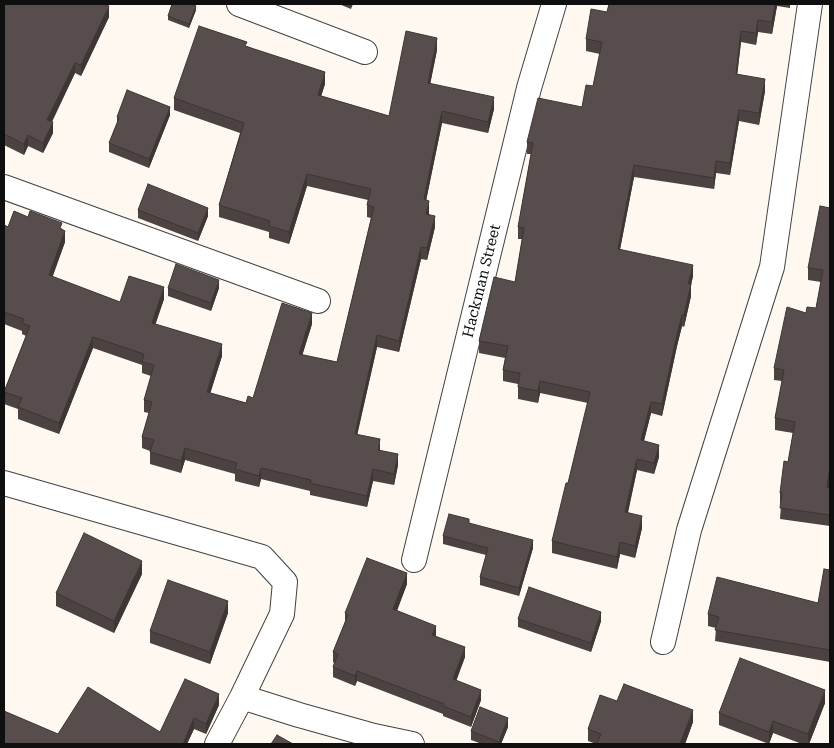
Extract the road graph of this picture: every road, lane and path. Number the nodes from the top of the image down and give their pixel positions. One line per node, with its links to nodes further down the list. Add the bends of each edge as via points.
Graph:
1 (239, 4): 4 (street)
2 (554, 4): 8 (street, Hackman Street, via 529,88)
3 (810, 4): 9 (street, via 772,267 689,530)
4 (365, 52)
5 (4, 187): 6 (street)
6 (318, 300)
7 (4, 483): 10 (street, via 262,557 285,582 282,614)
8 (414, 560)
9 (663, 642)
10 (242, 697): 11 (street); 12 (street)
11 (216, 744)
12 (412, 744)

